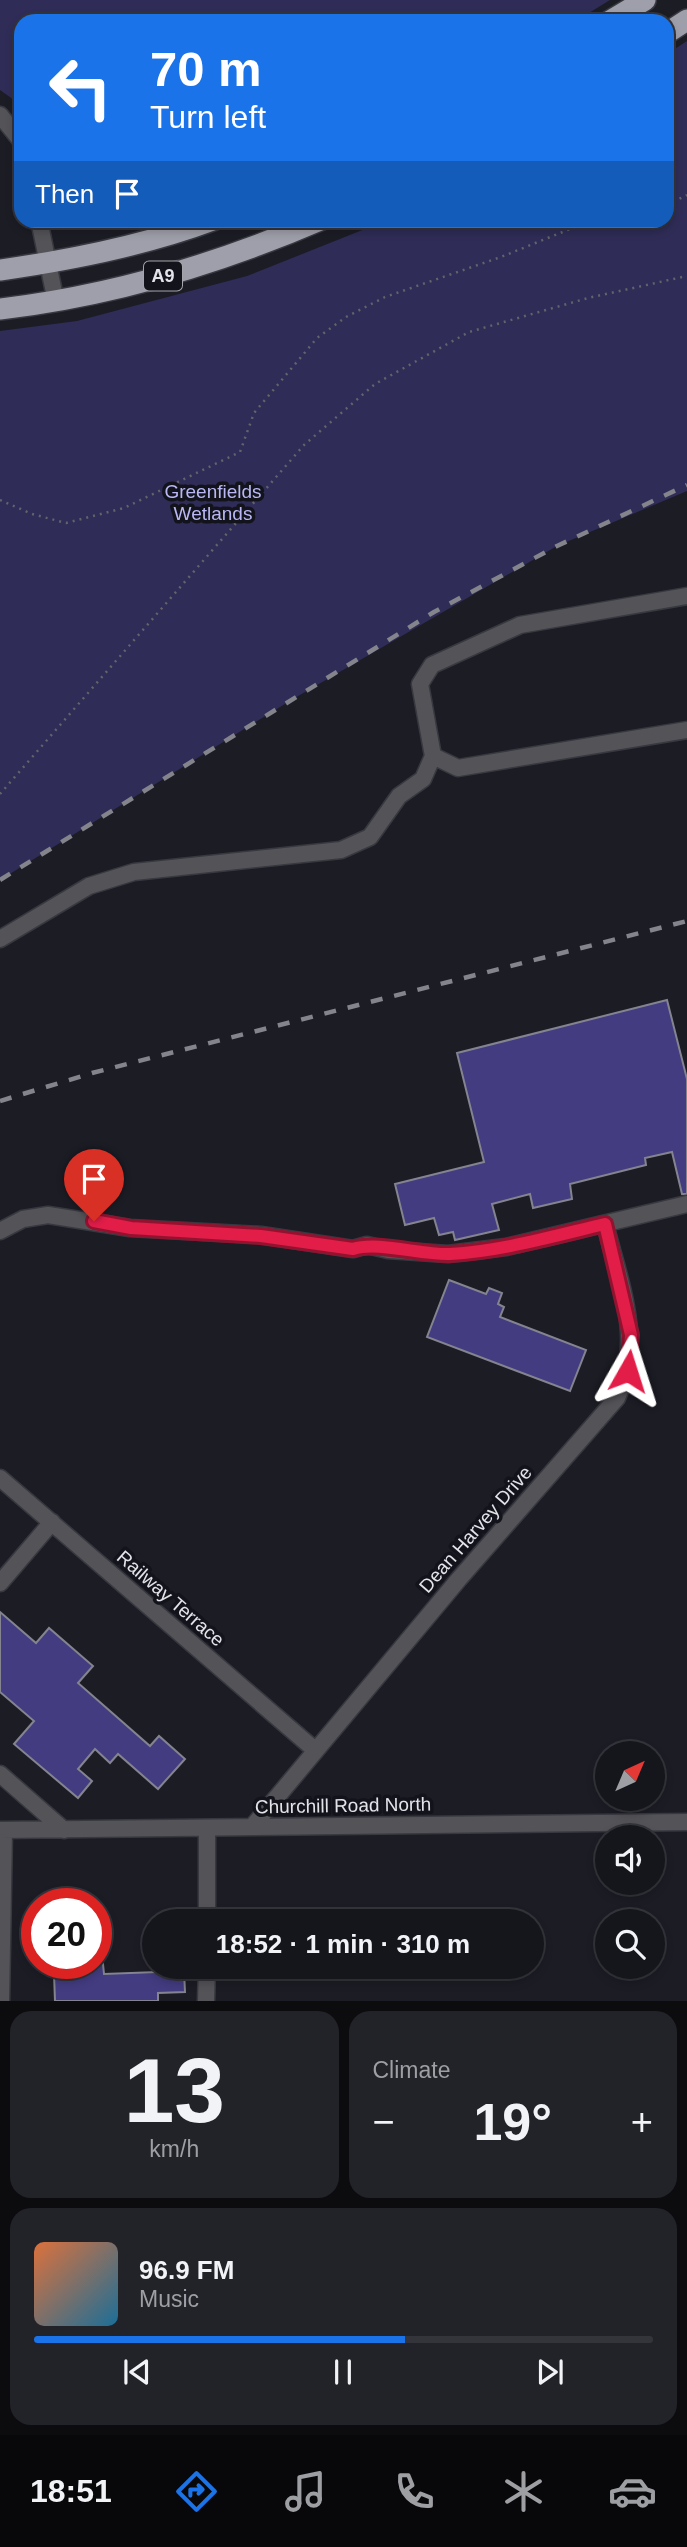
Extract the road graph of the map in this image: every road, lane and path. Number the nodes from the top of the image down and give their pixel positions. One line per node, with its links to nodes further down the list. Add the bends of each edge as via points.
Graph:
1 (645, 0): 2 (highway)
2 (622, 14)
3 (0, 116): 4 (street)
4 (14, 133)
5 (40, 228): 9 (street)
6 (193, 228): 9 (highway, A9)
7 (301, 228): 12 (highway, A9, via 175,274)
8 (572, 228): 14 (path, via 385,297 346,317 317,338 254,413 240,452 124,508 66,523)
9 (47, 263): 10 (highway, A9); 12 (street)
10 (0, 270)
11 (687, 276): 18 (path, via 469,332 375,384 304,445)
12 (56, 303): 13 (highway, A9)
13 (0, 309)
14 (0, 500)
15 (687, 596): 17 (street, via 520,625 432,665 420,684)
16 (687, 730): 17 (street, via 458,768)
17 (433, 755): 19 (street, via 423,779 398,796 370,837 341,850 134,872 89,886)
18 (0, 794)
19 (0, 939)
20 (687, 1204): 21 (street)
21 (605, 1224): 22 (street, via 506,1247 448,1254 131,1228 48,1215 23,1219); 26 (street, Dean Harvey Drive, via 631,1335 628,1371 617,1398)
22 (0, 1231)
23 (0, 1478): 24 (street, Railway Terrace)
24 (52, 1522): 25 (street); 26 (street, Railway Terrace)
25 (0, 1583)
26 (315, 1750): 29 (street, Dean Harvey Drive)
27 (0, 1774): 31 (street)
28 (687, 1822): 29 (street, Churchill Road North)
29 (251, 1827): 30 (street, Churchill Road North)
30 (207, 1828): 31 (street, Churchill Road North); 33 (street)
31 (64, 1829): 32 (street, Churchill Road North)
32 (2, 1830): 35 (street)
33 (207, 1909)
34 (207, 1979): 36 (street)
35 (1, 2001)
36 (206, 2001)

